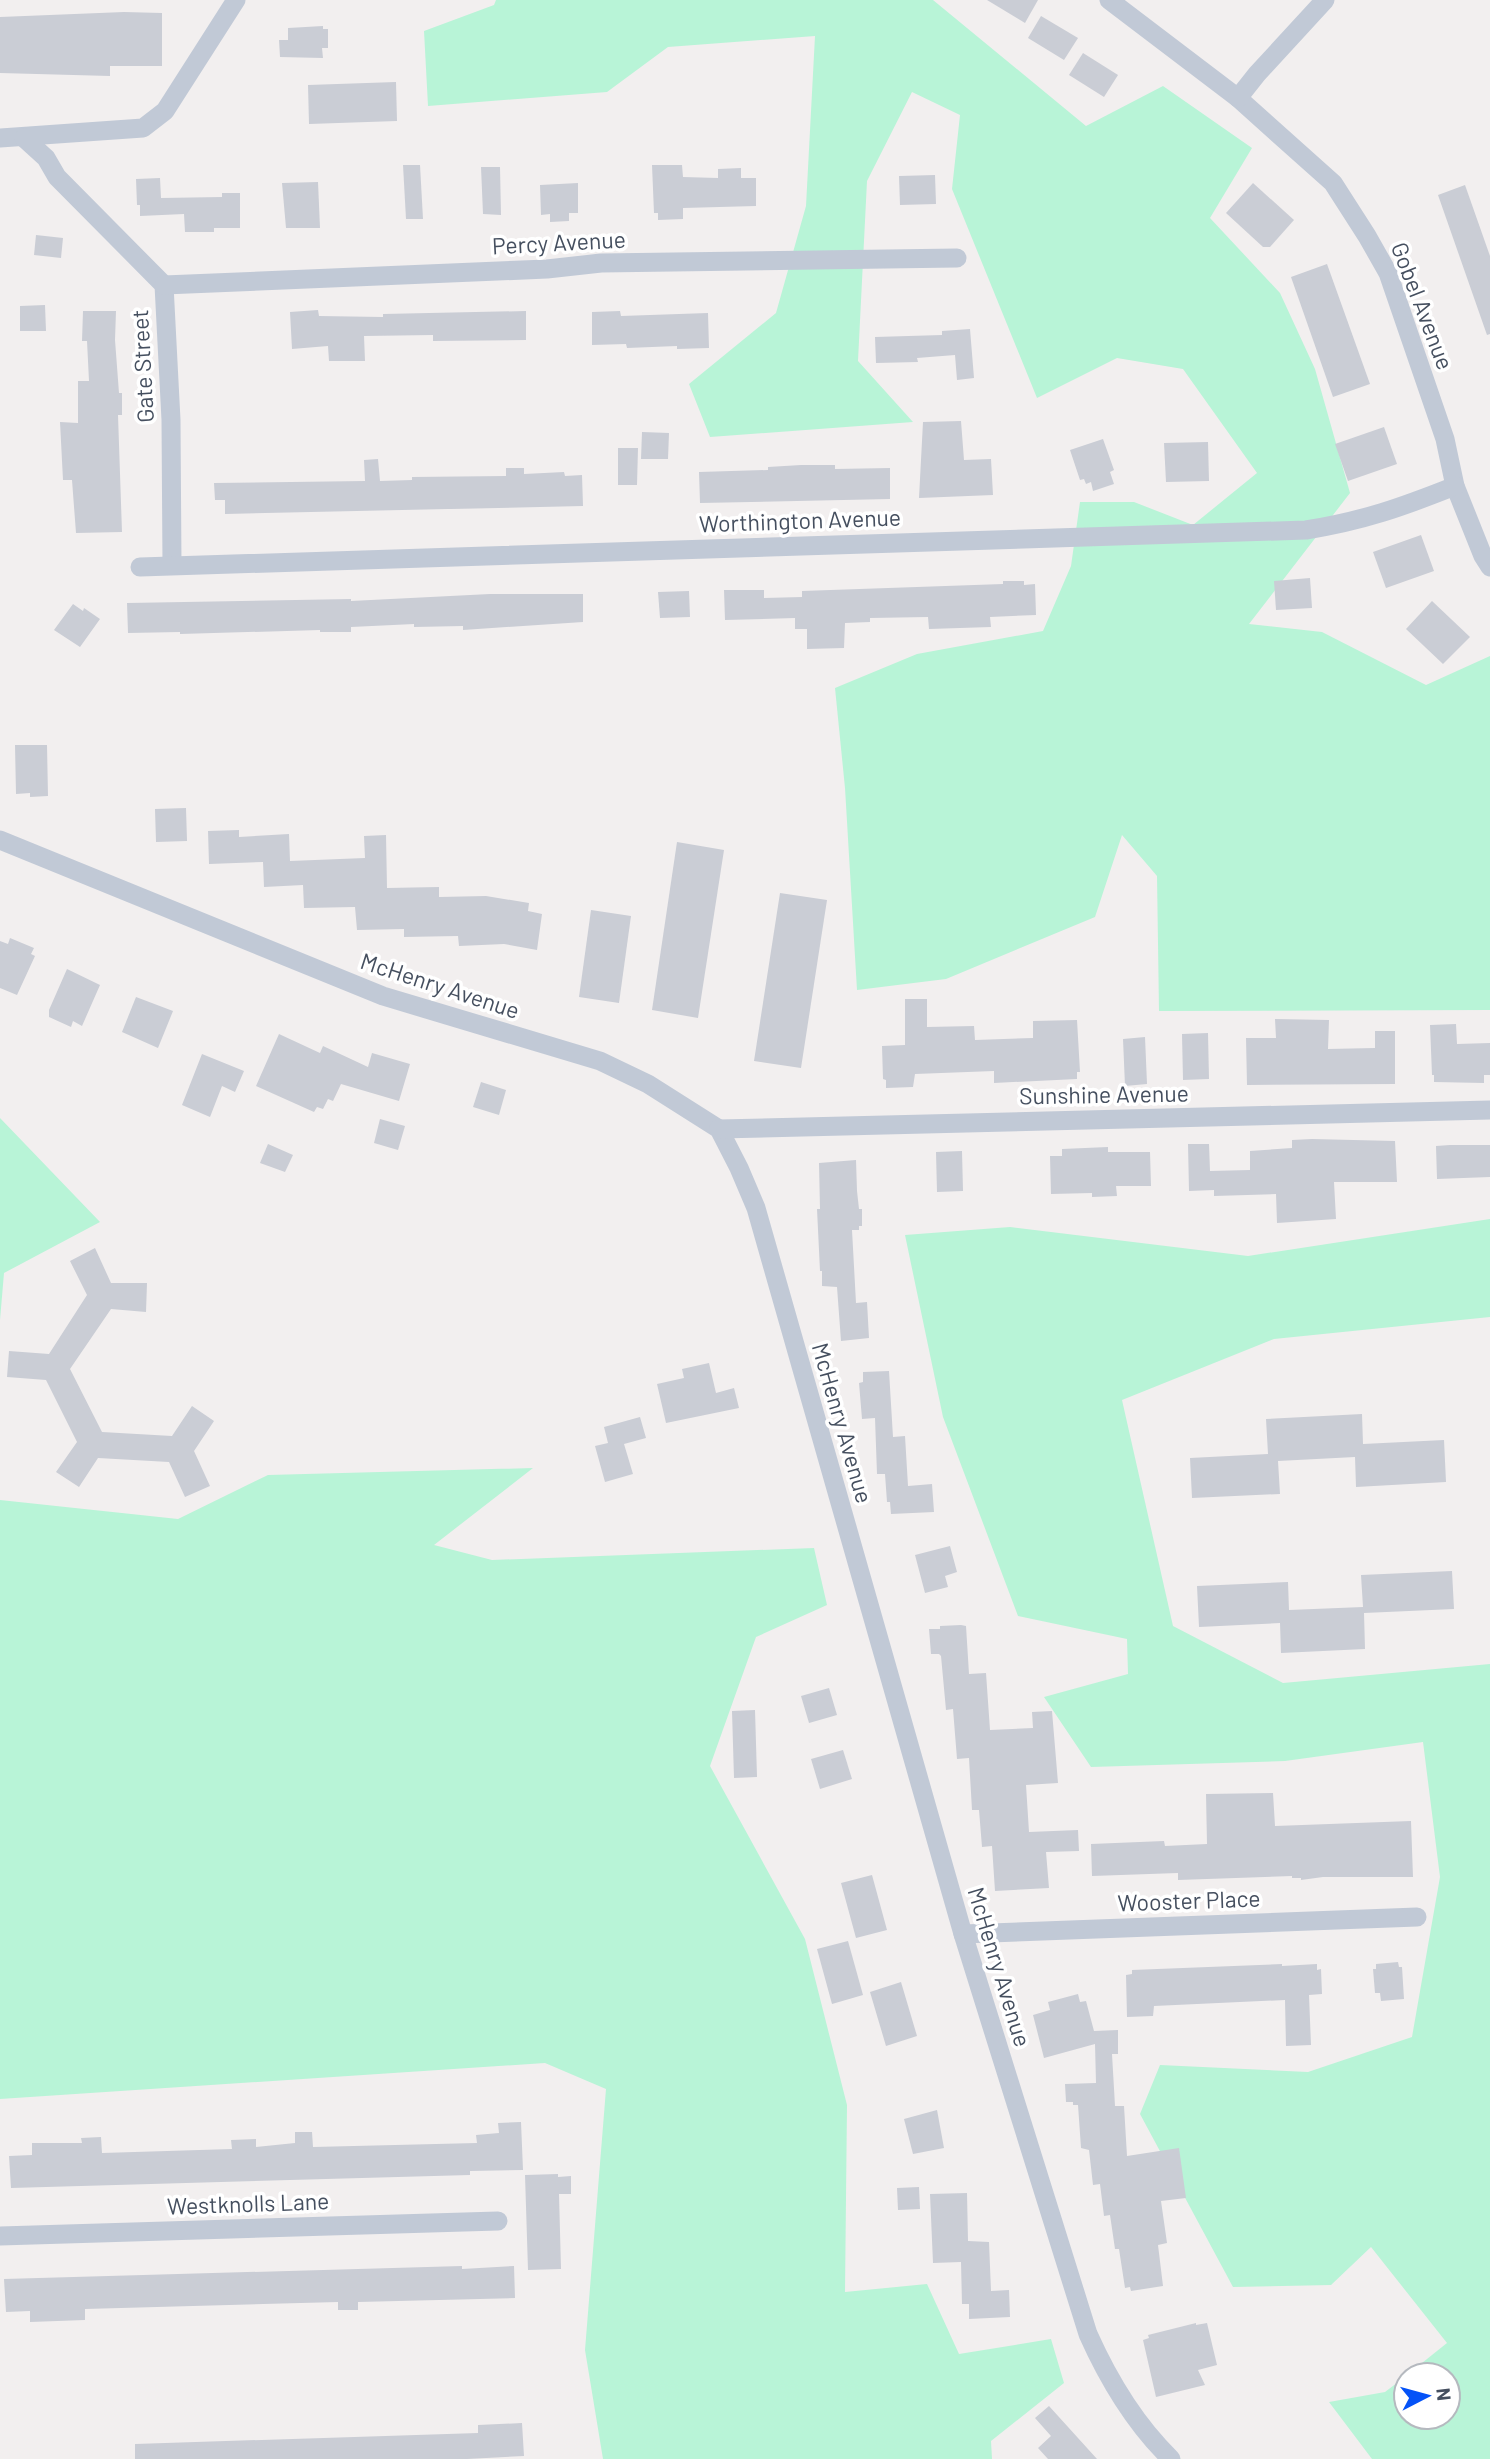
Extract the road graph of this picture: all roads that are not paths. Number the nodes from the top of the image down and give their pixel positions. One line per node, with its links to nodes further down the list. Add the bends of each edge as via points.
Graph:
1 (236, 0): 6 (street, via 165,111 143,128)
2 (1109, 0): 4 (street, Gobel Avenue)
3 (1325, 0): 4 (street)
4 (1238, 98): 9 (street, Gobel Avenue, via 1333,183 1388,273 1445,439)
5 (0, 138): 6 (street)
6 (24, 138): 8 (street, Gate Street)
7 (957, 258): 8 (street, Percy Avenue, via 601,263)
8 (164, 285): 10 (street, Gate Street)
9 (1455, 486): 10 (street, Worthington Avenue, via 1390,512 1306,530); 12 (street, Gobel Avenue)
10 (173, 565): 11 (street, Worthington Avenue)
11 (140, 567)
12 (1490, 567)
13 (0, 840): 15 (street, McHenry Avenue, via 383,996 600,1061 648,1084)
14 (1490, 1110): 15 (street, Sunshine Avenue)
15 (719, 1129): 17 (street, McHenry Avenue, via 756,1208)
16 (1417, 1917): 17 (street, Wooster Place)
17 (963, 1934): 20 (street, McHenry Avenue, via 1088,2334 1128,2410)
18 (498, 2221): 19 (street, Westknolls Lane)
19 (0, 2236)
20 (1171, 2459)

